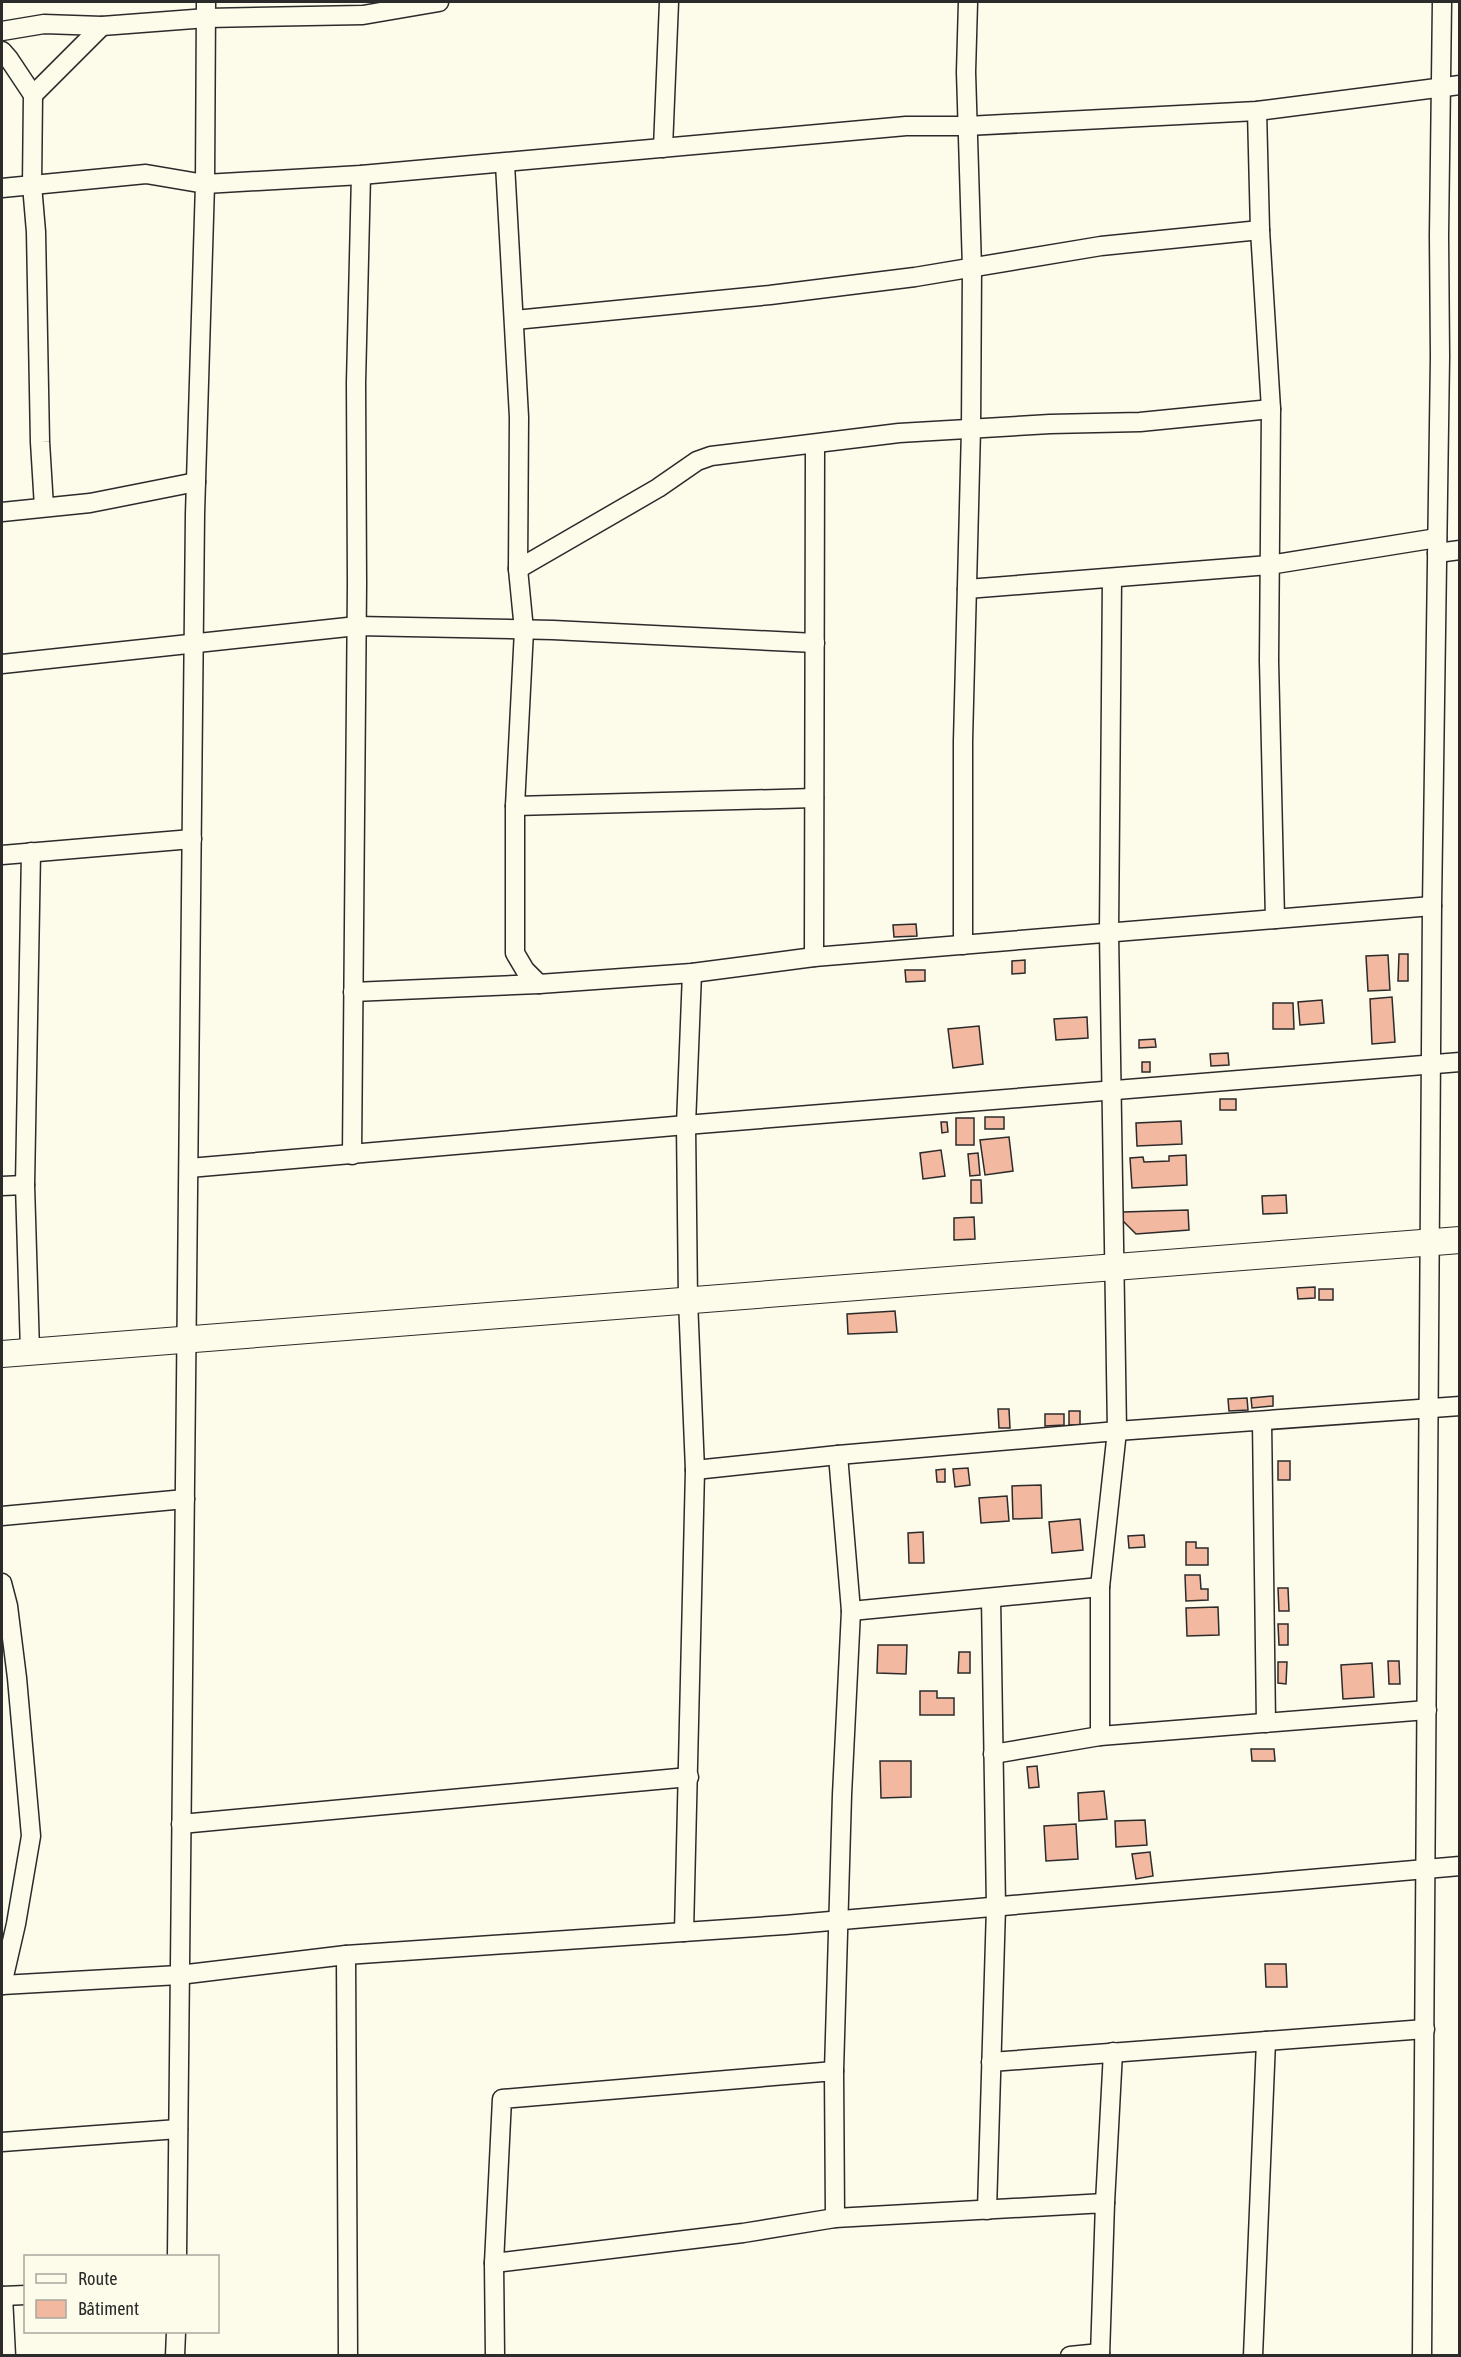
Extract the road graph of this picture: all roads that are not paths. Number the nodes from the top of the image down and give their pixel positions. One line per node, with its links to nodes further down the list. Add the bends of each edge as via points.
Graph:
1 (439, 2): 5 (street, via 363,15)
2 (669, 2): 13 (street)
3 (968, 2): 12 (street)
4 (1442, 2): 9 (street)
5 (206, 10): 6 (street); 16 (street)
6 (102, 26): 7 (street, via 44,24); 10 (street)
7 (2, 31)
8 (2, 51): 10 (street)
9 (1451, 86): 11 (street); 28 (street, via 1439,235)
10 (33, 95): 17 (street)
11 (1257, 111): 12 (street); 19 (street)
12 (967, 126): 13 (street, via 906,126); 20 (street)
13 (663, 148): 14 (street)
14 (505, 164): 15 (street); 21 (street)
15 (362, 175): 16 (street); 34 (street, via 356,382)
16 (205, 184): 17 (street, via 146,174); 25 (street)
17 (32, 185): 18 (street); 26 (street)
18 (2, 188)
19 (1260, 230): 20 (street, via 1101,246); 22 (street)
20 (972, 268): 21 (street, via 770,295); 23 (street)
21 (515, 320): 31 (street)
22 (1271, 409): 23 (street, via 1140,422); 30 (street)
23 (971, 429): 24 (street); 33 (street)
24 (815, 444): 31 (street, via 697,461); 36 (street)
25 (196, 482): 26 (street, via 90,503); 37 (street)
26 (44, 507): 27 (street)
27 (2, 512)
28 (1437, 545): 29 (street); 30 (street); 44 (street)
29 (1460, 550)
30 (1269, 565): 32 (street); 45 (street)
31 (518, 569): 35 (street)
32 (1112, 578): 33 (street); 46 (street)
33 (967, 589): 47 (street)
34 (357, 626): 35 (street); 37 (street); 51 (street)
35 (524, 630): 36 (street); 40 (street)
36 (815, 643): 39 (street)
37 (195, 644): 38 (street); 41 (street)
38 (2, 664)
39 (814, 798): 40 (street); 48 (street)
40 (515, 806): 50 (street, via 515,953)
41 (192, 839): 42 (street); 57 (street)
42 (31, 852): 43 (street); 58 (street)
43 (2, 855)
44 (1432, 906): 45 (street); 53 (street)
45 (1275, 919): 46 (street)
46 (1109, 933): 47 (street); 54 (street)
47 (963, 945): 48 (street)
48 (814, 957): 49 (street)
49 (692, 974): 50 (street); 55 (street)
50 (539, 984): 51 (street)
51 (353, 992): 56 (street)
52 (1460, 1062): 53 (street)
53 (1432, 1065): 54 (street); 61 (street)
54 (1112, 1091): 55 (street); 62 (street)
55 (686, 1125): 56 (street); 63 (street)
56 (352, 1155): 57 (street)
57 (189, 1168): 64 (street)
58 (25, 1185): 59 (street); 65 (street)
59 (2, 1186)
60 (1460, 1240): 61 (street)
61 (1431, 1242): 62 (street); 68 (street)
62 (1113, 1267): 63 (street); 70 (street)
63 (688, 1300): 64 (street); 72 (street)
64 (188, 1339): 65 (street); 73 (street)
65 (30, 1351): 66 (street)
66 (2, 1354)
67 (1460, 1406): 68 (street)
68 (1430, 1409): 69 (street); 79 (street)
69 (1262, 1421): 70 (street); 80 (street)
70 (1117, 1431): 71 (street); 76 (street)
71 (838, 1455): 72 (street); 78 (street)
72 (695, 1470): 83 (street)
73 (185, 1499): 74 (street); 84 (street)
74 (2, 1516)
75 (2, 1583): 92 (street, via 17,1678 31,1836)
76 (1100, 1587): 77 (street); 81 (street)
77 (991, 1598): 78 (street); 82 (street)
78 (851, 1611): 88 (street)
79 (1427, 1710): 80 (street); 86 (street)
80 (1266, 1723): 81 (street)
81 (1100, 1736): 82 (street)
82 (993, 1754): 87 (street)
83 (688, 1778): 84 (street); 89 (street)
84 (181, 1824): 91 (street)
85 (1460, 1866): 86 (street)
86 (1426, 1868): 87 (street); 93 (street)
87 (996, 1907): 88 (street); 96 (street)
88 (840, 1920): 89 (street); 97 (street)
89 (684, 1932): 90 (street)
90 (346, 1955): 91 (street); 111 (street)
91 (179, 1975): 92 (street); 98 (street)
92 (2, 1985)
93 (1425, 2029): 94 (street); 115 (street)
94 (1266, 2041): 95 (street); 114 (street)
95 (1113, 2052): 96 (street); 100 (street)
96 (991, 2062): 101 (street)
97 (834, 2071): 102 (street); 104 (street, via 502,2099)
98 (178, 2129): 99 (street); 103 (street)
99 (2, 2142)
100 (1105, 2203): 101 (street); 108 (street)
101 (987, 2210): 102 (street)
102 (835, 2218): 104 (street)
103 (177, 2255)
104 (494, 2264): 112 (street)
105 (24, 2295): 106 (street)
106 (2, 2296): 109 (street)
107 (176, 2333): 110 (street)
108 (1100, 2354): 113 (street)
109 (6, 2355)
110 (176, 2355)
111 (348, 2355)
112 (495, 2355)
113 (1070, 2355)
114 (1253, 2355)
115 (1422, 2355)

